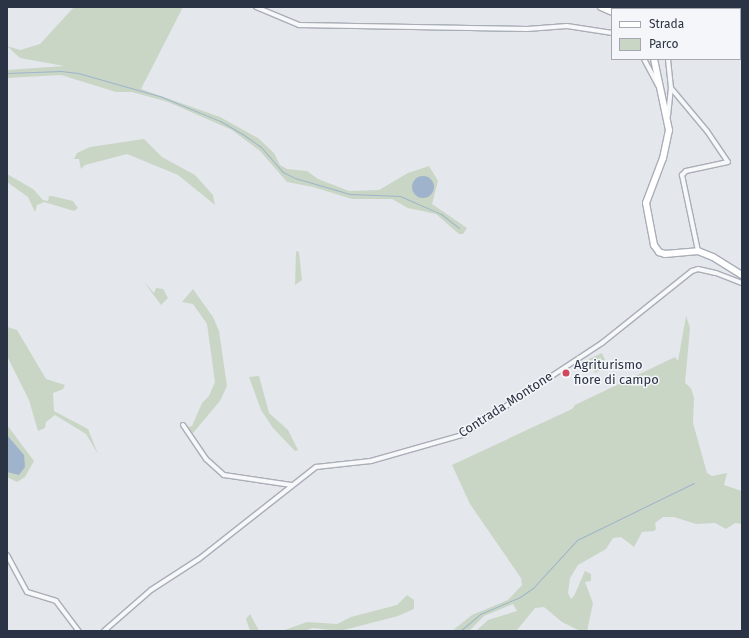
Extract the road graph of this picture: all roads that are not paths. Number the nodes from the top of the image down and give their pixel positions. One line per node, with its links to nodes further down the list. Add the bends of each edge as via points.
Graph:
1 (256, 7): 4 (street, via 299,26 528,29 567,26)
2 (601, 7): 3 (street)
3 (611, 12)
4 (611, 34)
5 (645, 60): 8 (street)
6 (654, 60): 8 (street)
7 (668, 60): 9 (street)
8 (661, 88): 10 (street)
9 (671, 88): 10 (street); 11 (street, via 707,131 728,162 686,171 682,175)
10 (667, 117): 11 (street, via 668,142 646,203 650,233 659,252 665,254)
11 (698, 251): 12 (street)
12 (742, 275)
13 (742, 283): 15 (street, Contrada Montone, via 716,273 698,269 692,271 602,343 462,436 371,461 316,467)
14 (183, 425): 15 (street, via 206,459 224,475)
15 (291, 485): 18 (street, Contrada Montone, via 200,559 151,590)
16 (7, 555): 17 (street, via 27,592 56,601)
17 (79, 631)
18 (104, 631)

